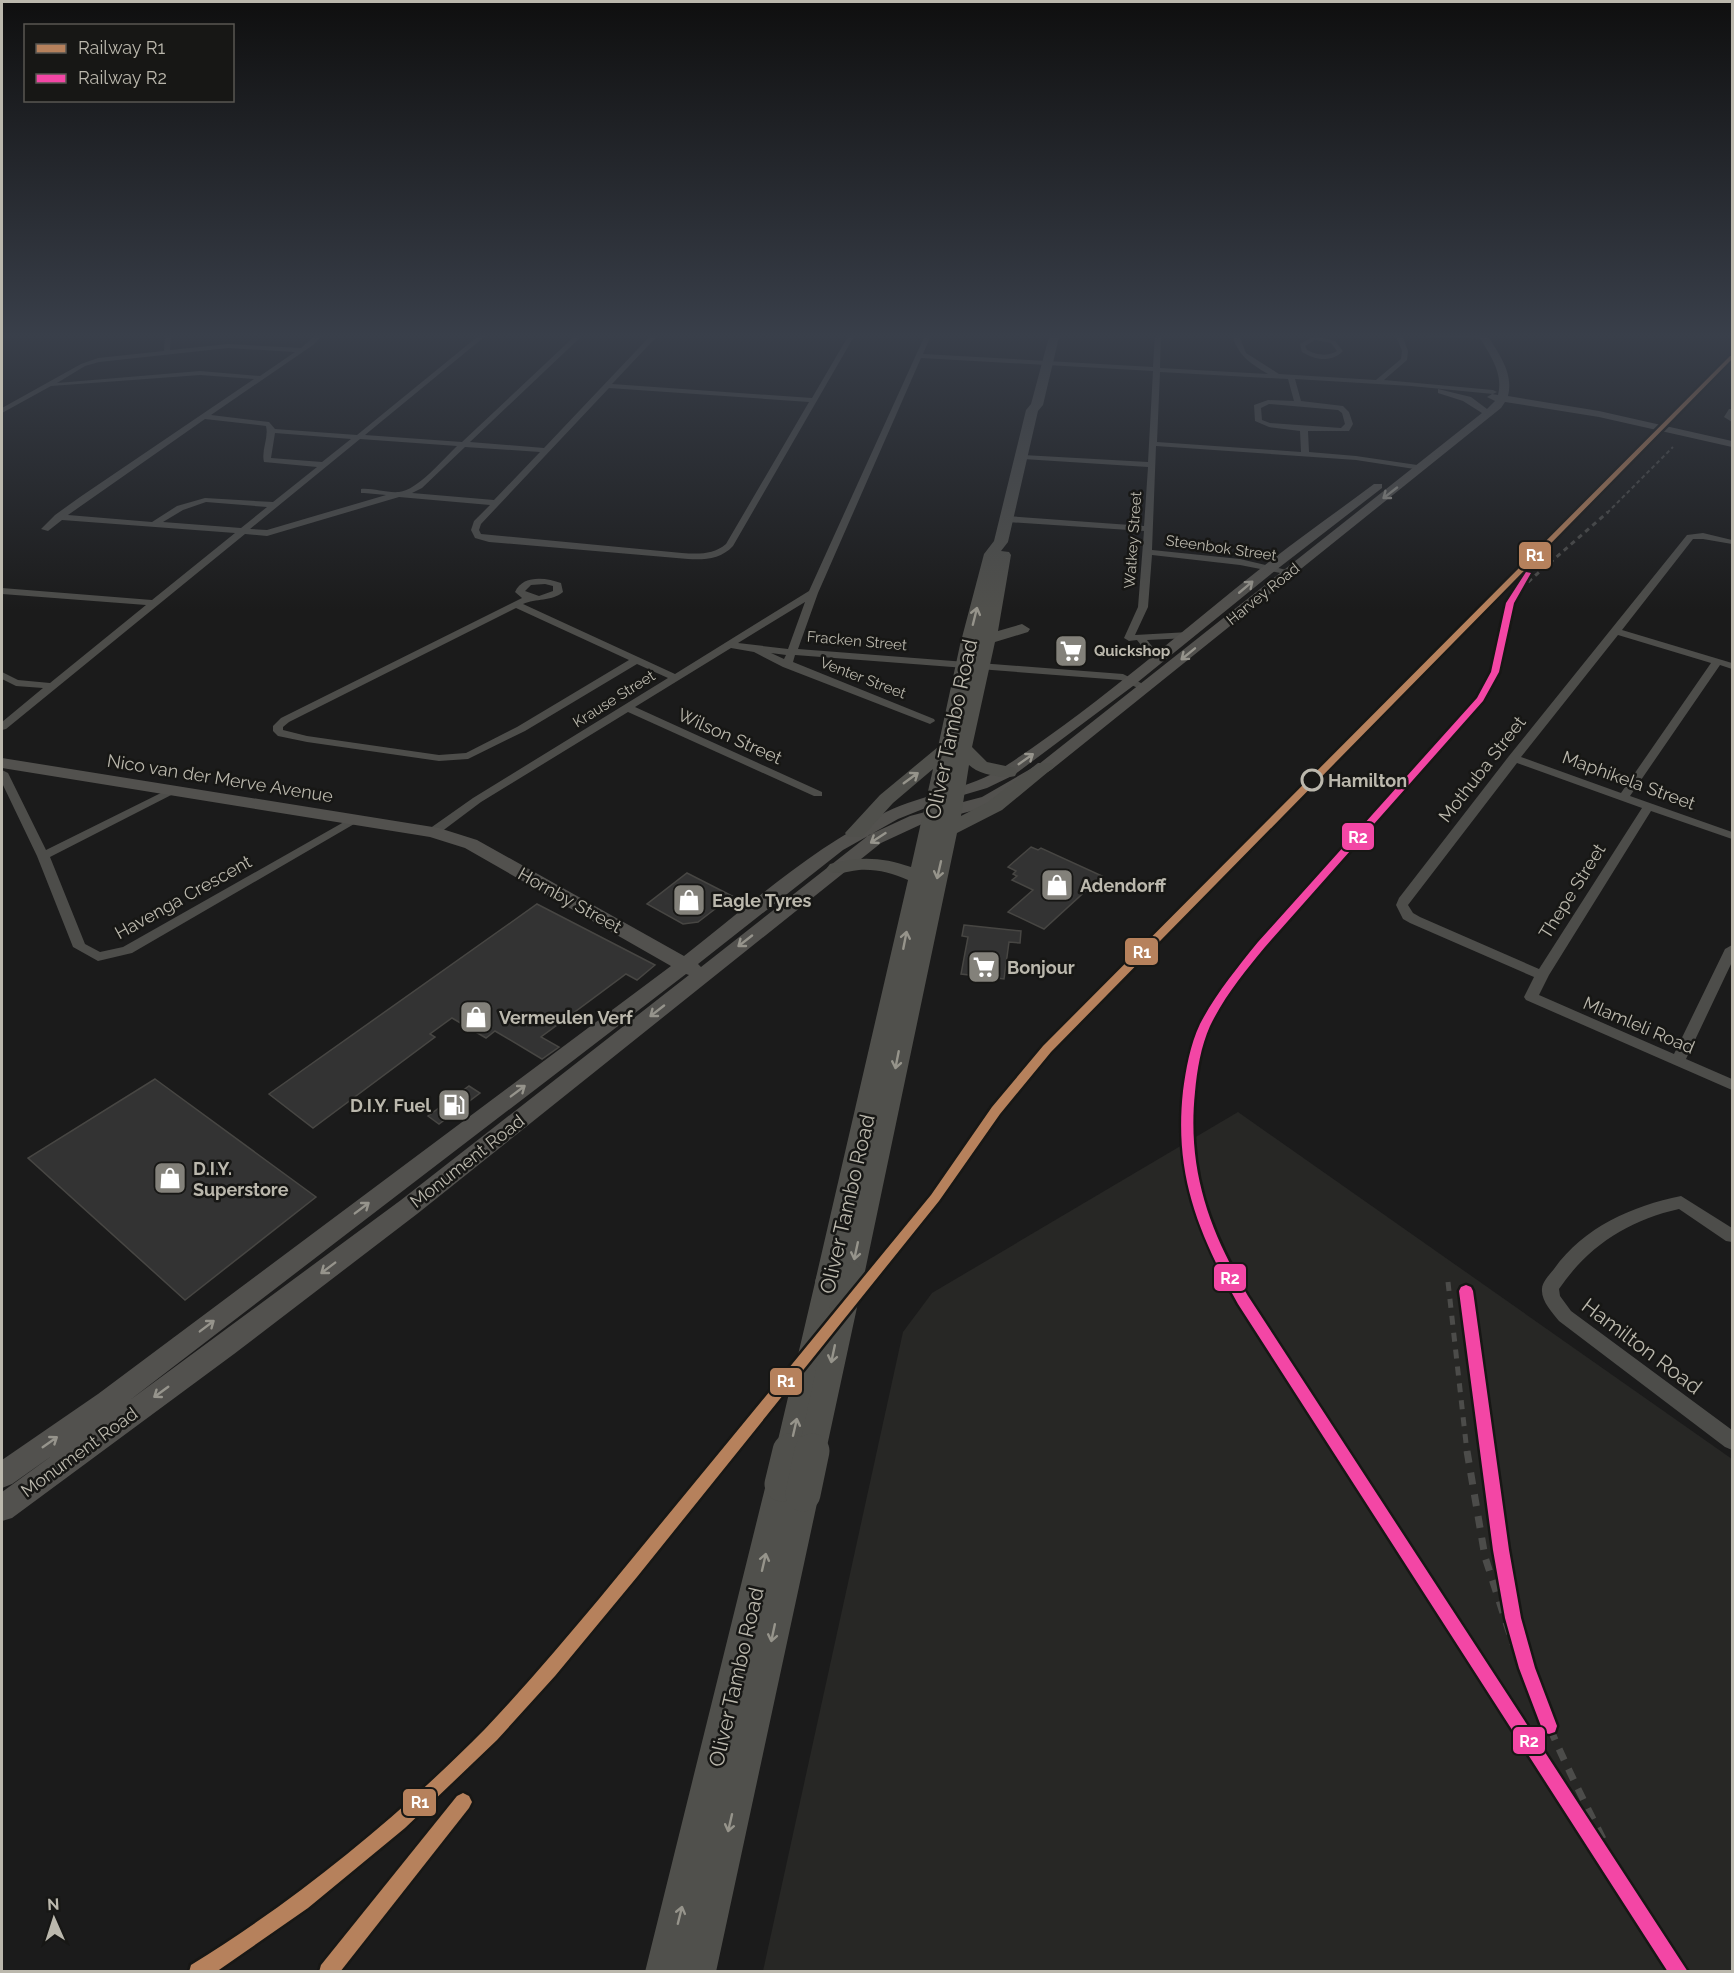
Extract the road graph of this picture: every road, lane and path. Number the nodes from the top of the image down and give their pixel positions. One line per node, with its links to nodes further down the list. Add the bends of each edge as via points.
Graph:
1 (193, 425): 36 (street)
2 (268, 425): 17 (street)
3 (373, 425): 18 (street)
4 (485, 425): 20 (street)
5 (570, 425): 23 (street)
6 (799, 425): 34 (street, via 722,553 681,556 478,536 474,528)
7 (888, 425): 48 (street)
8 (1029, 425): 25 (main road, Oliver Tambo Road)
9 (1154, 425): 21 (street, Watkey Street)
10 (1270, 425): 16 (street)
11 (1348, 425): 16 (street, via 1341,430)
12 (1462, 425): 28 (main road, Harvey Road)
13 (1468, 425): 29 (main road, Harvey Road)
14 (1648, 425): 22 (main road)
15 (1674, 425): 19 (main road)
16 (1304, 429): 24 (street)
17 (272, 430): 18 (street); 26 (street, via 267,460)
18 (358, 437): 20 (street); 26 (street)
19 (1732, 438)
20 (465, 444): 23 (street); 33 (street, via 419,486)
21 (1154, 444): 24 (street); 27 (street, Watkey Street)
22 (1732, 444)
23 (546, 450): 34 (street)
24 (1305, 454): 28 (street)
25 (1023, 457): 27 (street); 37 (main road, Oliver Tambo Road)
26 (324, 465): 30 (street)
27 (1153, 465): 40 (street, Watkey Street)
28 (1406, 465): 29 (street); 45 (main road, Harvey Road)
29 (1421, 468): 46 (main road, Harvey Road, one-way to 46)
30 (299, 486): 31 (street); 35 (street)
31 (312, 487)
32 (364, 491): 33 (street)
33 (402, 494): 34 (street); 41 (street, via 284,529)
34 (496, 503)
35 (274, 505): 38 (street, via 206,500 180,508); 41 (street)
36 (58, 517): 38 (street); 39 (street)
37 (1007, 519): 40 (street); 42 (main road, Oliver Tambo Road)
38 (153, 525): 41 (street)
39 (45, 529)
40 (1148, 529): 44 (street, Watkey Street)
41 (241, 532): 50 (street)
42 (1000, 542): 52 (main road, Oliver Tambo Road, via 1004,555); 64 (main road, Oliver Tambo Road, one-way to 42, via 991,555)
43 (1732, 542): 53 (street, Mothuba Street, via 1690,537)
44 (1148, 552): 45 (street, Steenbok Street); 56 (street, Watkey Street, via 1143,607 1129,638)
45 (1271, 567): 46 (street, Steenbok Street); 54 (main road, Harvey Road, one-way to 45)
46 (1291, 572): 70 (main road, Harvey Road, one-way to 70)
47 (2, 591): 50 (street)
48 (813, 593): 57 (street, Krause Street); 59 (street)
49 (529, 598): 51 (street)
50 (152, 603): 69 (street)
51 (515, 604): 60 (street); 60 (street, via 285,720 278,731 307,739 428,756 468,756)
52 (993, 616): 55 (main road, Oliver Tambo Road); 55 (main road, via 1022,629)
53 (1617, 632): 62 (street); 77 (street, Mothuba Street)
54 (1189, 635): 56 (street); 61 (main road, Harvey Road)
55 (987, 639): 64 (main road, Oliver Tambo Road)
56 (1141, 639): 61 (street)
57 (731, 645): 58 (street, Fracken Street); 67 (street, Krause Street)
58 (752, 649): 59 (street, Fracken Street); 63 (street, Venter Street)
59 (791, 651): 63 (street); 64 (street, Fracken Street)
60 (636, 660): 67 (street)
61 (1158, 660): 68 (main road, Harvey Road)
62 (1717, 662): 65 (street); 84 (street)
63 (787, 665): 72 (street, Venter Street)
64 (972, 666): 68 (street, Fracken Street); 76 (main road, Oliver Tambo Road)
65 (1732, 666)
66 (2, 675): 69 (street, via 16,682)
67 (676, 678): 71 (street, Krause Street)
68 (1132, 680): 70 (street); 74 (main road, Harvey Road)
69 (51, 686): 73 (street)
70 (1146, 688): 75 (main road, Harvey Road)
71 (628, 708): 83 (street, Wilson Street); 88 (street, Krause Street, via 477,800)
72 (930, 721)
73 (2, 727)
74 (1072, 727): 75 (main road); 80 (main road, Harvey Road, one-way to 74)
75 (1088, 733): 79 (main road, Harvey Road)
76 (955, 748): 80 (main road, via 981,766); 86 (main road, Oliver Tambo Road); 89 (main road, one-way to 76, via 887,797)
77 (1513, 758): 84 (street, Maphikela Street); 96 (street, Mothuba Street, via 1402,905 1415,920)
78 (2, 763): 82 (main road, Nico van der Merve Avenue)
79 (1045, 767): 86 (main road, via 995,806)
80 (1008, 772): 86 (main road, Harvey Road)
81 (2, 773): 91 (street, Havenga Crescent)
82 (175, 790): 87 (main road, Nico van der Merve Avenue); 91 (street)
83 (818, 794)
84 (1623, 798): 85 (street, Maphikela Street)
85 (1648, 807): 90 (street, Maphikela Street); 96 (street, Thepe Street)
86 (945, 809): 89 (main road, Monument Road, via 892,815); 92 (main road, Monument Road, one-way to 92, via 888,831); 93 (main road, Oliver Tambo Road); 101 (main road, Oliver Tambo Road, one-way to 101)
87 (355, 820): 88 (main road, Nico van der Merve Avenue); 91 (street, Havenga Crescent, via 145,941 109,956 91,955 80,947)
88 (433, 832): 95 (main road, Hornby Street, via 471,844)
89 (855, 833): 95 (main road, Monument Road, via 811,864)
90 (1732, 836)
91 (43, 856)
92 (837, 868): 93 (main road, via 883,864); 95 (main road, Monument Road, one-way to 95)
93 (919, 877): 101 (main road, Oliver Tambo Road, one-way to 93)
94 (1732, 949): 98 (street)
95 (694, 970): 103 (main road, Monument Road, one-way to 95); 105 (main road, Monument Road, one-way to 105, via 409,1208)
96 (1542, 975): 97 (street, Thepe Street)
97 (1531, 997): 98 (street, Mlamleli Road)
98 (1678, 1061): 99 (street, Mlamleli Road)
99 (1732, 1085)
100 (1732, 1236): 102 (street, Hamilton Road, via 1681,1202 1657,1206 1637,1213 1593,1240 1550,1288 1552,1299 1565,1316)
101 (840, 1279): 104 (main road, Oliver Tambo Road, bridge)
102 (1732, 1442)
103 (2, 1475)
104 (792, 1489): 106 (main road, Oliver Tambo Road, one-way to 104); 107 (main road, Oliver Tambo Road, one-way to 107)
105 (2, 1508)
106 (665, 1971)
107 (696, 1971)

